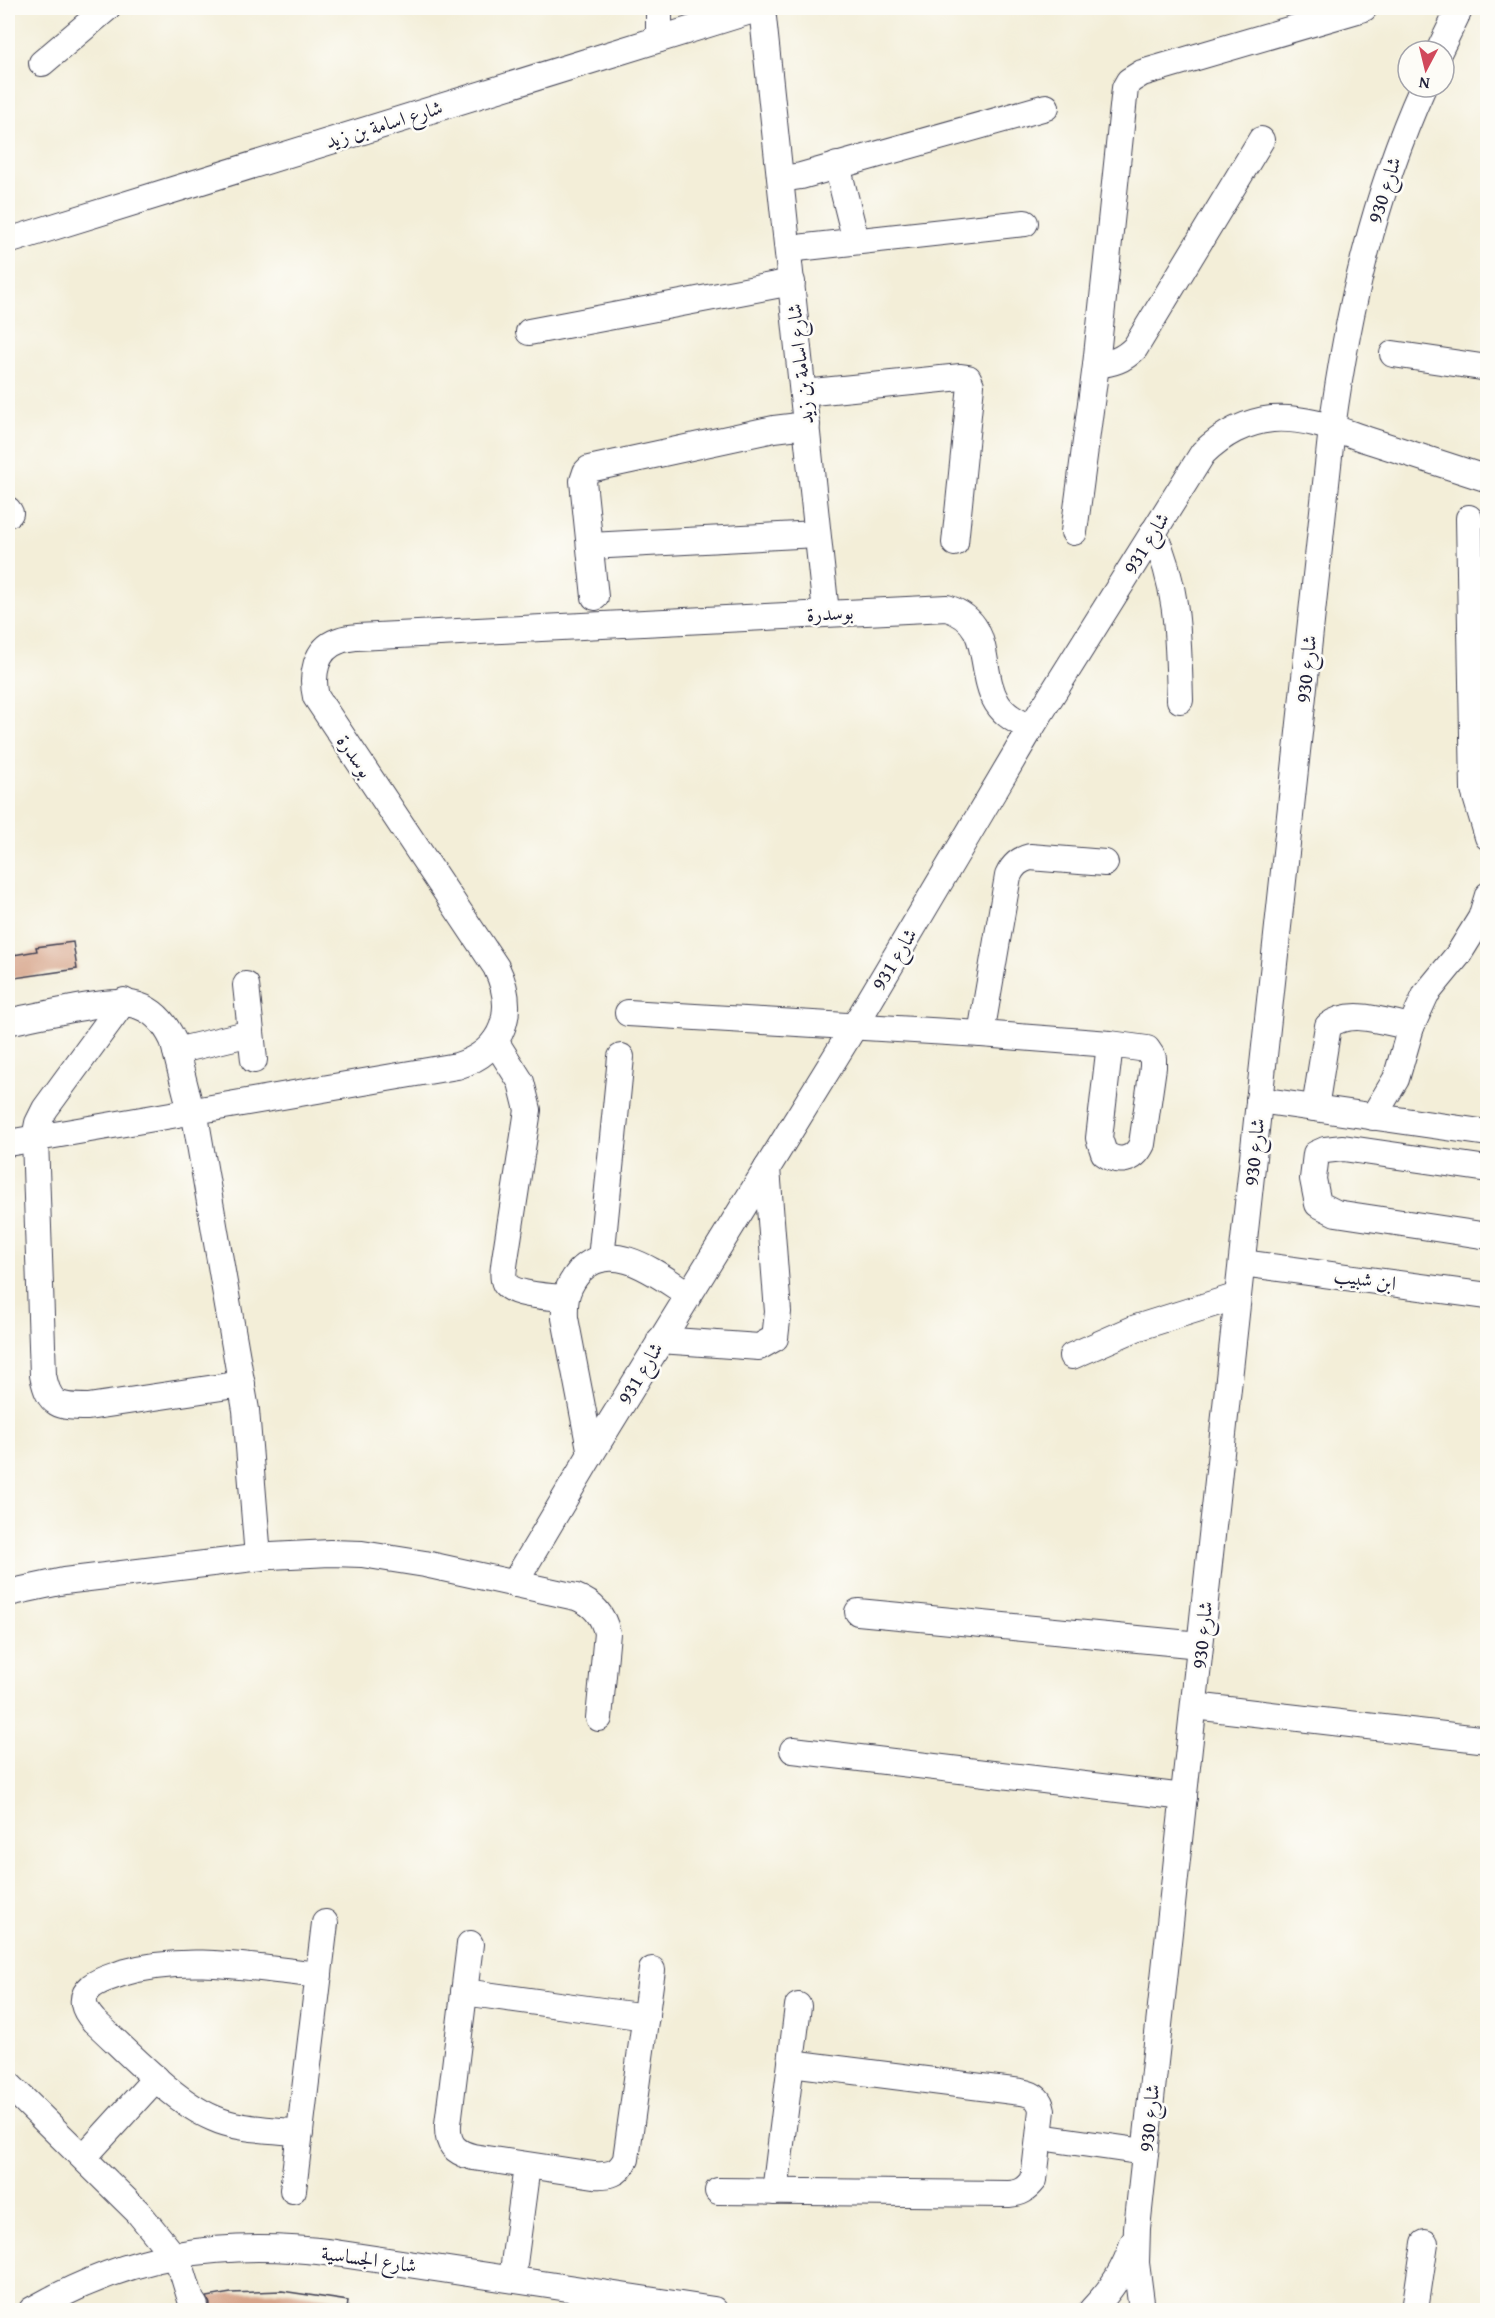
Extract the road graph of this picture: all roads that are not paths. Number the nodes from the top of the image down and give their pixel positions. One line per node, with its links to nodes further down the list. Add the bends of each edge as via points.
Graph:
1 (107, 8): 8 (street)
2 (659, 8): 6 (street)
3 (761, 8): 6 (street, شارع اسامة بن زيد); 13 (street, شارع اسامة بن زيد)
4 (1364, 8): 21 (street, via 1142,73 1129,81 1123,96)
5 (1460, 8): 7 (street)
6 (659, 39): 15 (street, شارع اسامة بن زيد)
7 (1445, 39)
8 (42, 63)
9 (1418, 99): 25 (street, شارع 930, via 1384,186 1365,250 1343,351)
10 (1046, 107): 12 (street)
11 (1261, 140): 21 (street, via 1135,348 1113,363)
12 (837, 165): 13 (street); 16 (street)
13 (781, 179): 17 (street, شارع اسامة بن زيد)
14 (1025, 223): 16 (street)
15 (8, 241)
16 (856, 242): 17 (street)
17 (789, 249): 18 (street, شارع اسامة بن زيد)
18 (792, 282): 19 (street); 23 (street, شارع اسامة بن زيد)
19 (529, 332)
20 (1393, 354): 22 (street)
21 (1096, 365): 28 (street)
22 (1488, 368)
23 (803, 393): 24 (street, شارع اسامة بن زيد); 31 (street, via 969,378)
24 (807, 424): 30 (street, شارع اسامة بن زيد); 32 (street, via 589,469 583,481)
25 (1332, 428): 26 (street, شارع 931); 29 (street, شارع 931, via 1274,419 1235,429 1203,453); 53 (street, شارع 930)
26 (1488, 479)
27 (1469, 518): 37 (street, via 1474,790)
28 (1074, 532)
29 (1153, 532): 35 (street, via 1173,589); 36 (street, شارع 931)
30 (818, 534): 32 (street); 34 (street, شارع اسامة بن زيد)
31 (955, 543)
32 (590, 546): 33 (street)
33 (596, 597)
34 (826, 613): 36 (street, بوسدرة, via 947,608 957,611 977,630 999,705 1017,722); 48 (street, بوسدرة, via 357,637 338,640 327,647 314,673 316,697 504,984 505,1019)
35 (1180, 700)
36 (1031, 728): 44 (street, شارع 931)
37 (1488, 837)
38 (1106, 863): 47 (street, via 1030,857 1011,869)
39 (1488, 895): 45 (street, via 1481,918 1458,955 1426,994)
40 (246, 986): 46 (street)
41 (124, 1001): 43 (street); 50 (street, via 154,1014 168,1030); 58 (street, via 45,1109)
42 (628, 1013): 44 (street)
43 (8, 1022)
44 (854, 1027): 47 (street); 60 (street, شارع 931)
45 (1411, 1027): 54 (street, via 1356,1016 1336,1019 1328,1026); 56 (street, via 1396,1079)
46 (252, 1033): 50 (street); 52 (street)
47 (981, 1034): 49 (street)
48 (495, 1041): 55 (street, via 478,1057 457,1066); 68 (street, via 521,1082 528,1110 504,1283 518,1292)
49 (1110, 1044)
50 (176, 1051): 55 (street)
51 (621, 1057): 63 (street)
52 (254, 1060)
53 (1259, 1100): 54 (street); 64 (street, شارع 930)
54 (1315, 1108): 56 (street)
55 (194, 1110): 58 (street); 71 (street)
56 (1373, 1117): 57 (street)
57 (1488, 1133)
58 (34, 1138): 59 (street); 71 (street, via 44,1375 47,1392 56,1404 88,1407)
59 (8, 1143)
60 (767, 1168): 65 (street, شارع 931); 69 (street, via 778,1312 775,1338 759,1347)
61 (1488, 1169): 62 (street, via 1344,1148 1316,1154 1313,1179 1317,1204 1336,1213)
62 (1488, 1236)
63 (602, 1259): 65 (street, via 621,1258 639,1264); 68 (street, via 584,1267 571,1281)
64 (1242, 1263): 66 (street, شارع 930); 67 (street, ابن شبيب)
65 (688, 1294): 69 (street, شارع 931)
66 (1238, 1296): 70 (street, via 1136,1328); 77 (street, شارع 930)
67 (1488, 1296)
68 (564, 1298): 72 (street)
69 (660, 1340): 72 (street, شارع 931)
70 (1072, 1356)
71 (242, 1384): 73 (street)
72 (591, 1454): 74 (street, شارع 931)
73 (258, 1557): 74 (street, via 362,1554); 75 (street, via 64,1581)
74 (514, 1584): 79 (street, via 585,1601 600,1613 607,1633)
75 (8, 1593)
76 (858, 1612): 77 (street)
77 (1200, 1645): 78 (street, شارع 930)
78 (1194, 1706): 80 (street); 82 (street, شارع 930)
79 (599, 1718)
80 (1488, 1740)
81 (793, 1750): 82 (street)
82 (1184, 1797): 95 (street, شارع 930)
83 (325, 1923): 86 (street)
84 (470, 1944): 87 (street)
85 (652, 1970): 89 (street)
86 (319, 1975): 91 (street, via 213,1963 169,1963 97,1982 88,1990 85,2011); 93 (street)
87 (464, 1992): 89 (street); 97 (street, via 449,2141 452,2148 466,2155)
88 (798, 2006): 90 (street)
89 (646, 2017): 97 (street, via 629,2149 623,2165 612,2175 603,2176)
90 (791, 2064): 94 (street, via 1028,2093 1041,2103); 100 (street)
91 (156, 2078): 93 (street, via 214,2119); 96 (street)
92 (8, 2084): 96 (street)
93 (300, 2133): 98 (street)
94 (1040, 2137): 95 (street); 100 (street, via 1034,2180 1019,2193)
95 (1145, 2152): 101 (street, شارع 930)
96 (84, 2157): 104 (street, via 138,2212)
97 (527, 2166): 105 (street)
98 (293, 2190)
99 (718, 2191): 100 (street)
100 (776, 2192)
101 (1137, 2228): 109 (street, شارع 930, via 1127,2261 1110,2292); 110 (street, شارع 930, via 1136,2263)
102 (1425, 2243): 111 (street)
103 (202, 2250): 104 (street, شارع الجساسية); 104 (street, via 195,2306); 105 (street, شارع الجساسية, via 308,2250)
104 (172, 2255): 107 (street, شارع الجساسية, via 111,2272)
105 (512, 2279): 106 (street, شارع الجساسية)
106 (561, 2299): 108 (street, شارع الجساسية)
107 (32, 2310)
108 (714, 2310)
109 (1092, 2310)
110 (1142, 2310)
111 (1415, 2310)

